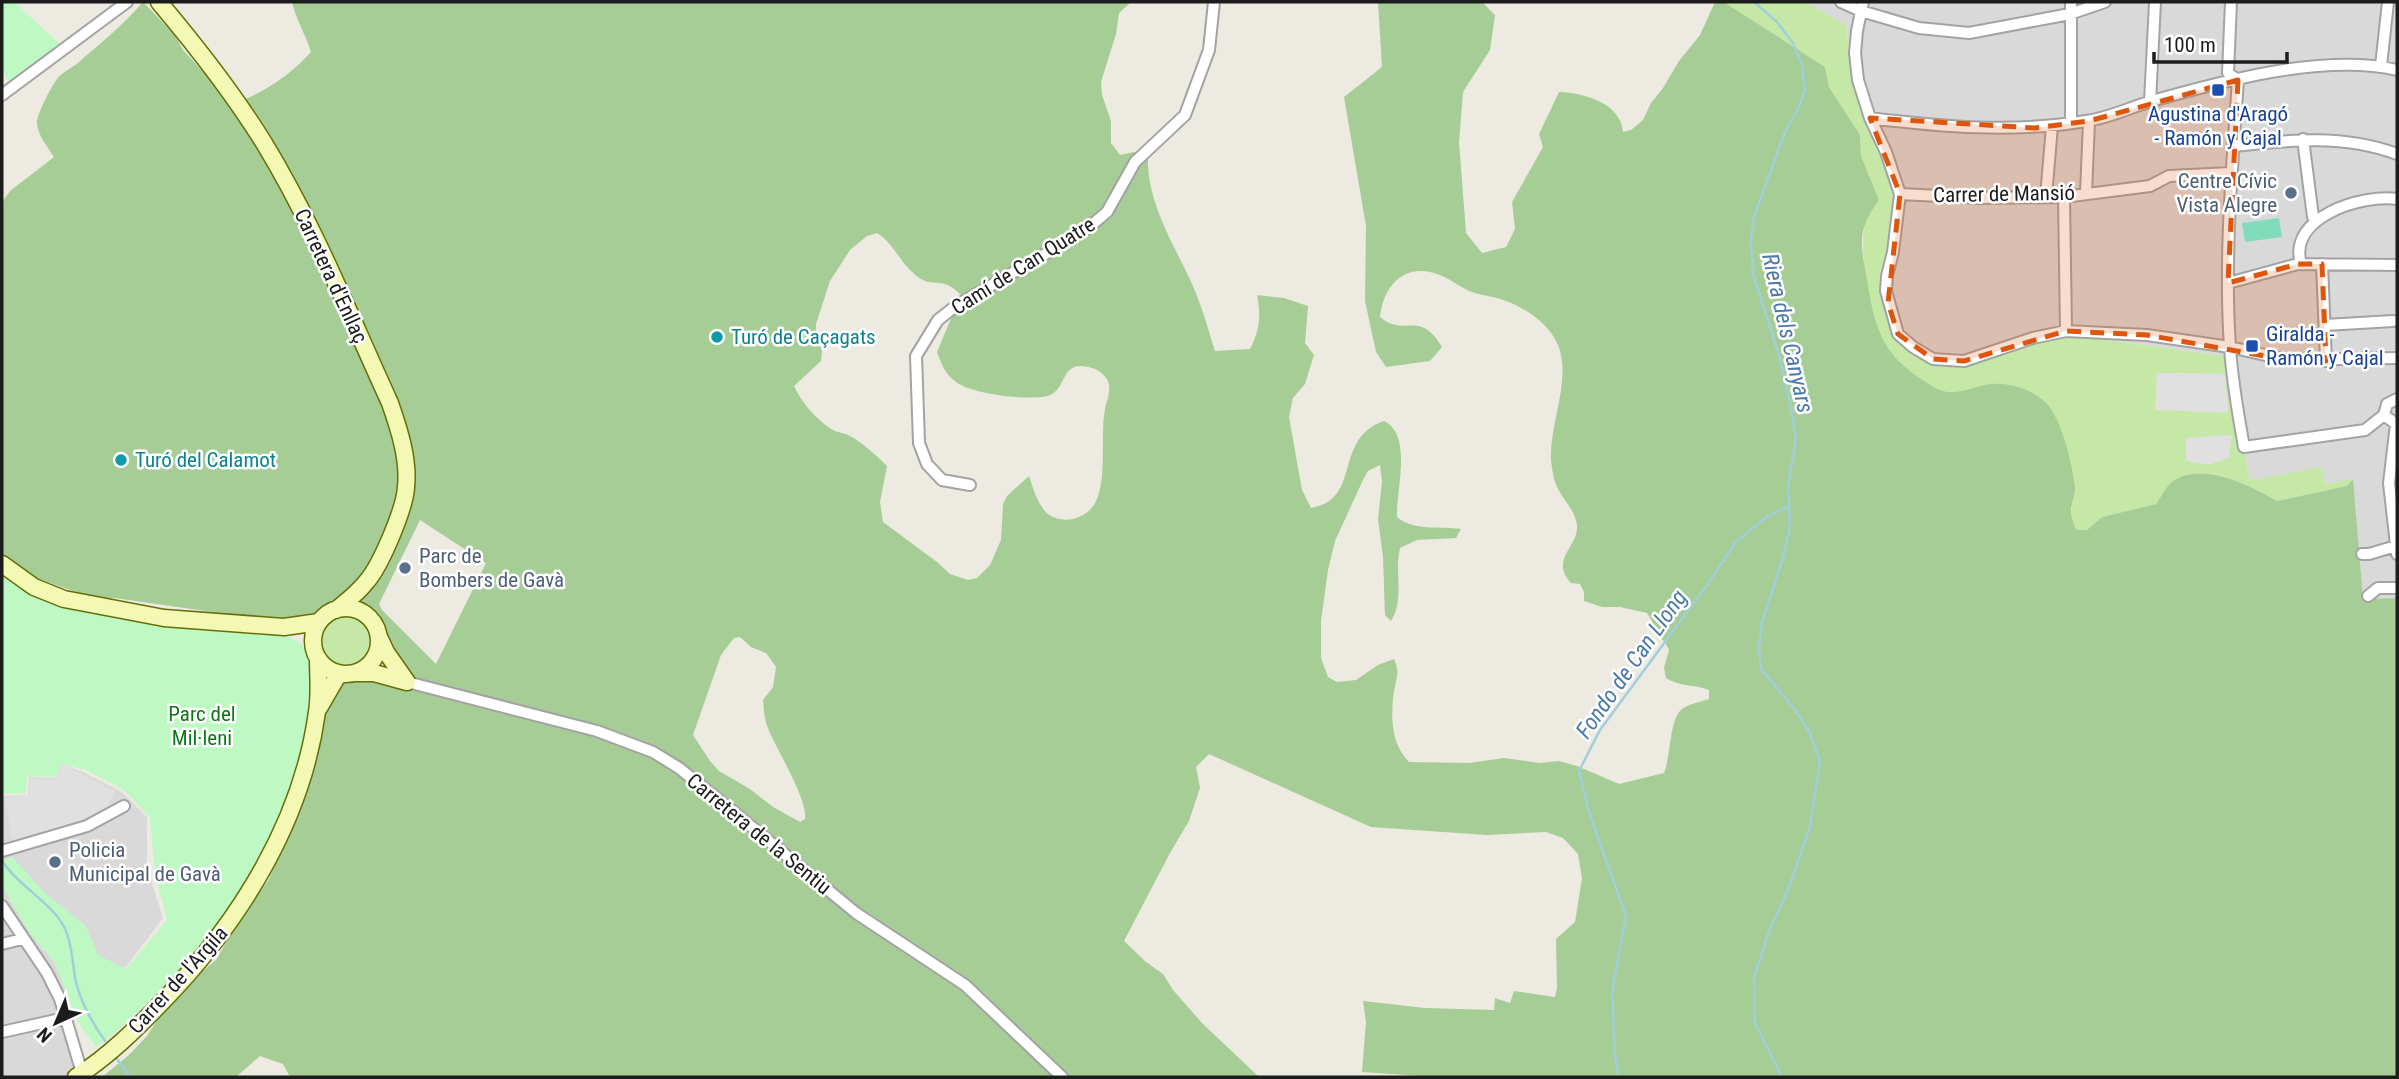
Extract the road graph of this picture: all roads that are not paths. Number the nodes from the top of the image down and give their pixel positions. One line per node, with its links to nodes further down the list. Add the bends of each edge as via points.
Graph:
1 (127, 2): 15 (street)
2 (159, 2): 48 (street, Carretera d'Enllaç, via 264,143 301,210 390,403 403,450 406,487)
3 (1214, 2): 44 (street, Camí de Can Quatre, via 1209,50 1185,115 1136,162 1107,212 1088,228 957,305 938,320 916,356 919,443 927,464 942,480)
4 (1841, 2): 10 (street)
5 (2071, 2): 11 (street)
6 (2105, 2): 11 (street)
7 (2155, 2): 16 (street)
8 (2231, 2): 14 (street, via 2228,73)
9 (2388, 2): 12 (street)
10 (1862, 7): 11 (street, via 1919,28 1969,33); 17 (street, via 1855,53)
11 (2070, 14): 19 (street)
12 (2381, 66): 13 (street); 14 (street, via 2339,65)
13 (2397, 70)
14 (2238, 80): 16 (street); 22 (street)
15 (2, 95)
16 (2150, 102): 18 (street)
17 (1870, 118): 20 (street, via 1974,128); 26 (street)
18 (2088, 121): 19 (street); 25 (street)
19 (2071, 123): 20 (street)
20 (2052, 127): 27 (street)
21 (2303, 139): 22 (street); 23 (street, via 2344,141); 30 (street)
22 (2234, 146): 24 (street)
23 (2397, 154)
24 (2231, 173): 25 (street, Carrer de Mansió, via 2169,176 2150,186); 34 (street)
25 (2086, 193): 28 (street, Carrer de Mansió)
26 (1900, 194): 27 (street, Carrer de Mansió); 37 (street, via 1886,291 1898,334 1913,347 1933,359 1964,361)
27 (2046, 197): 28 (street, Carrer de Mansió)
28 (2064, 197): 37 (street)
29 (2397, 199): 31 (street, via 2382,197 2338,208 2314,223 2299,244)
30 (2313, 217)
31 (2301, 264): 32 (street); 34 (street)
32 (2322, 264): 33 (street); 36 (street)
33 (2397, 265)
34 (2228, 284): 38 (street)
35 (2393, 321): 36 (street)
36 (2325, 325): 40 (street)
37 (2066, 331): 38 (street, via 2147,335)
38 (2230, 347): 40 (street, via 2287,360); 42 (street, via 2244,447 2365,430)
39 (2397, 358): 40 (street)
40 (2326, 361)
41 (2397, 399): 42 (street, via 2388,404)
42 (2384, 415): 43 (street)
43 (2396, 424): 45 (street, via 2389,483)
44 (970, 485)
45 (2397, 550): 46 (street)
46 (2362, 554)
47 (2, 564): 53 (street, via 34,587 64,599 164,618)
48 (370, 579): 51 (street, Carretera d'Enllaç); 54 (street, Carretera d'Enllaç, via 368,598)
49 (2397, 588): 50 (street, via 2378,588)
50 (2368, 596)
51 (336, 610): 52 (street); 54 (street, via 355,610)
52 (319, 622): 53 (street); 55 (street, via 313,640)
53 (284, 627): 55 (street, via 306,639)
54 (375, 627): 56 (street, via 376,655 363,670); 57 (street)
55 (316, 654): 56 (street, via 324,666); 58 (street, Carrer de l'Argila)
56 (348, 673): 57 (street, Carretera de la Sentiu, via 374,673); 58 (street, Carrer de l'Argila, via 337,677)
57 (407, 682): 67 (street, Carretera de la Sentiu, via 597,732 653,752 720,800 856,913 965,985)
58 (318, 710): 66 (street, Carrer de l'Argila, via 304,770 279,838 254,887 199,964 120,1044)
59 (124, 806): 60 (street, via 87,825)
60 (2, 851)
61 (2, 906): 62 (street)
62 (22, 939): 63 (street); 64 (street, via 47,973)
63 (2, 944)
64 (65, 1018): 65 (street); 66 (street)
65 (2, 1032)
66 (79, 1075)
67 (1062, 1077)

